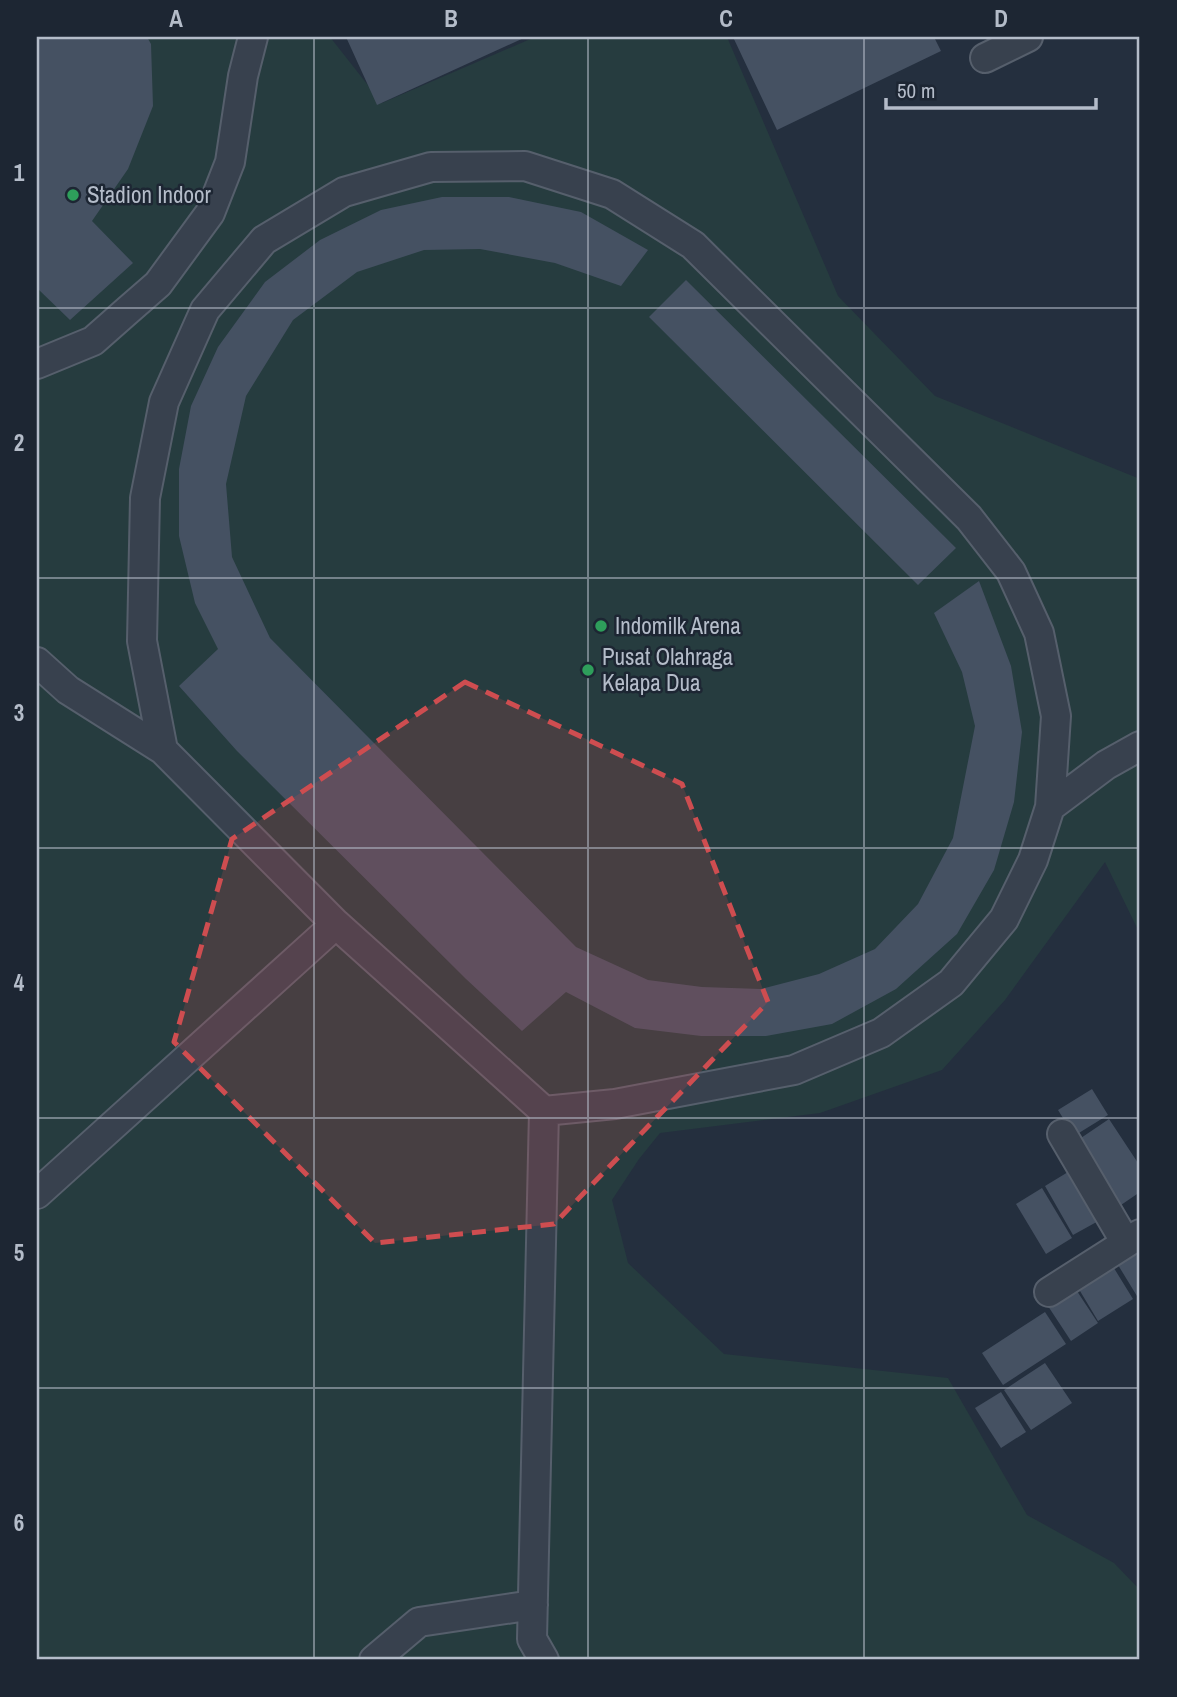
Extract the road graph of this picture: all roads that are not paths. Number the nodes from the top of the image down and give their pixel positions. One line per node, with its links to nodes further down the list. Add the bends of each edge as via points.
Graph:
1 (253, 37): 4 (street, via 230,162 210,213 158,284 138,302 93,341)
2 (1028, 37): 3 (street)
3 (985, 58)
4 (37, 364)
5 (37, 663): 7 (street, via 68,690)
6 (1140, 746): 8 (street)
7 (163, 750): 8 (street, via 142,641 145,499 164,402 205,310 264,240 344,192 431,167 525,166 611,194 693,245 969,518 1010,572 1039,632 1056,716); 9 (street)
8 (1050, 807): 10 (street, via 1033,860 1004,919 951,983 881,1033 794,1070 615,1104)
9 (336, 924): 10 (street); 12 (street)
10 (544, 1111): 15 (street)
11 (1062, 1134): 13 (street)
12 (37, 1194)
13 (1133, 1239): 14 (street)
14 (1049, 1292)
15 (533, 1605): 16 (street, via 419,1622); 17 (street, via 532,1639)
16 (373, 1660)
17 (544, 1660)

